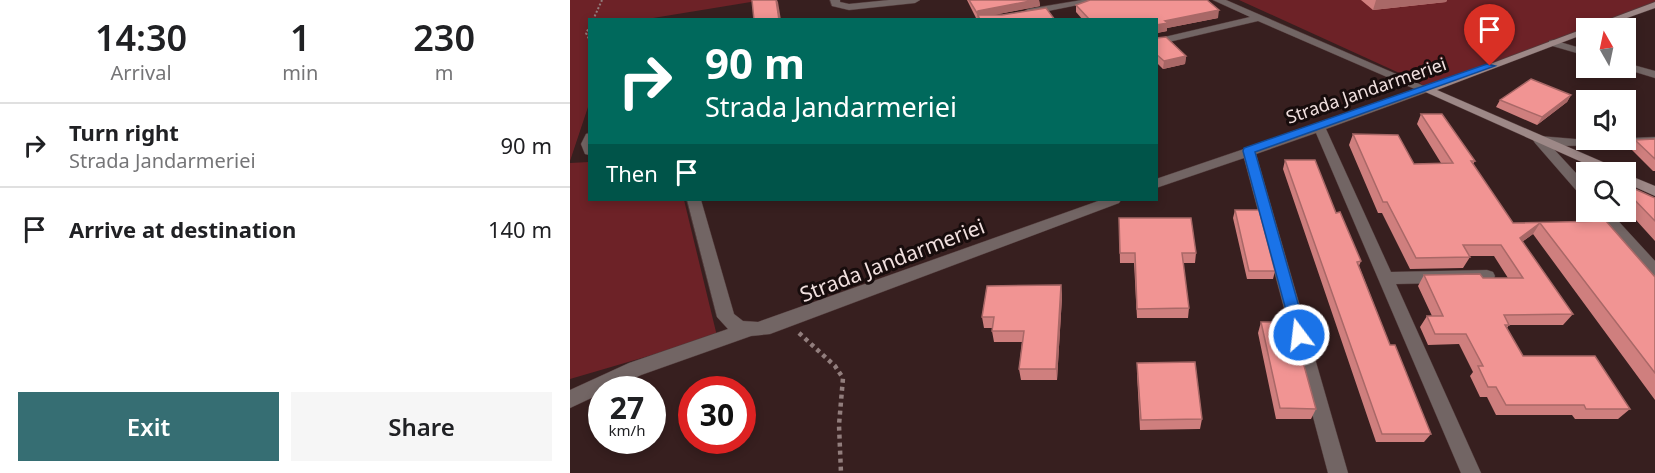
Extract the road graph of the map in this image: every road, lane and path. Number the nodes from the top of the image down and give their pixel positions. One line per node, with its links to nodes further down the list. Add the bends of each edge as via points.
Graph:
1 (602, 0): 8 (path)
2 (834, 0): 3 (street, via 835,4 849,7)
3 (915, 0)
4 (1098, 0): 7 (street)
5 (1218, 0): 9 (street)
6 (1655, 5): 10 (street, Strada Jandarmeriei)
7 (1018, 14)
8 (594, 18)
9 (1258, 18): 12 (street); 17 (street)
10 (1619, 18)
11 (1576, 34): 13 (street, Strada Jandarmeriei)
12 (1158, 42)
13 (1553, 43): 14 (street); 17 (street, Strada Jandarmeriei)
14 (1576, 50)
15 (1636, 69): 16 (street)
16 (1655, 75)
17 (1427, 90): 18 (street, Strada Jandarmeriei); 19 (street)
18 (1319, 126): 21 (street, Strada Jandarmeriei); 32 (street)
19 (1542, 141): 20 (street); 22 (street); 23 (street)
20 (1655, 141)
21 (1249, 151): 25 (street, Strada Jandarmeriei); 37 (street)
22 (1591, 162)
23 (1576, 181)
24 (1636, 182): 26 (street)
25 (1158, 183)
26 (1655, 190)
27 (694, 201): 34 (street, via 726,317 733,325)
28 (1111, 201): 33 (street, Strada Jandarmeriei)
29 (1611, 222): 30 (street)
30 (1655, 271)
31 (1487, 276): 32 (street)
32 (1385, 278): 38 (street)
33 (791, 321): 34 (street, Strada Jandarmeriei); 36 (path, via 843,378 839,425)
34 (750, 329): 35 (street, Strada Jandarmeriei, via 635,369)
35 (570, 399)
36 (841, 473)
37 (1338, 473)
38 (1471, 473)

